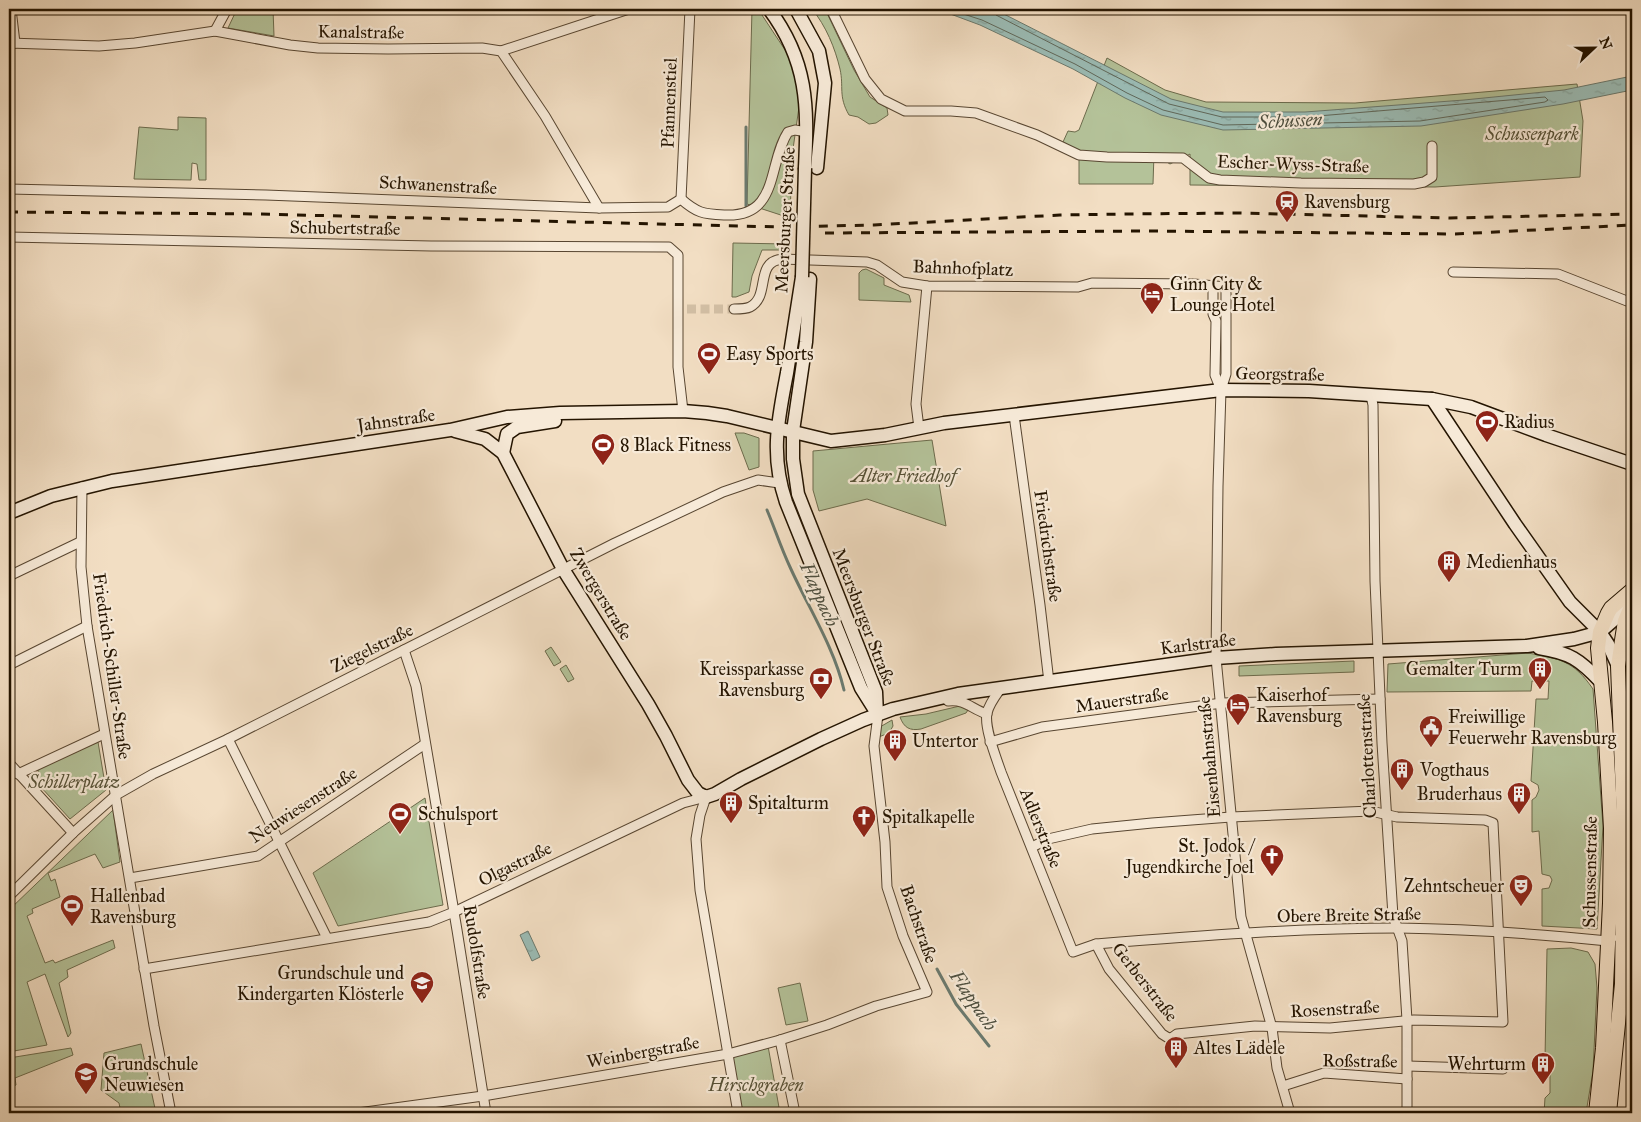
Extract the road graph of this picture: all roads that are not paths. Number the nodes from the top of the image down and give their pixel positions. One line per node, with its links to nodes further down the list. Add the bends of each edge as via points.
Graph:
1 (11, 9): 9 (street)
2 (227, 9): 8 (street)
3 (629, 9): 10 (street)
4 (690, 9): 15 (street, Pfannenstiel)
5 (770, 9): 11 (main road, Meersburger Straße, via 799,63)
6 (796, 9): 13 (main road, Meersburger Straße, via 819,51 825,83)
7 (831, 9): 12 (street, Escher-Wyss-Straße, via 865,79 881,99 905,111 976,114 1037,135 1079,155 1183,158 1209,178 1220,180 1414,184 1432,177)
8 (215, 31): 9 (street, Kanalstraße, via 99,46); 10 (street, Kanalstraße, via 318,48 482,48)
9 (12, 43)
10 (500, 51): 16 (street)
11 (807, 132): 13 (main road, Meersburger Straße); 15 (street, via 788,132 782,141 772,183 761,202 746,213 732,216 703,214)
12 (1432, 146)
13 (811, 168): 19 (main road, Meersburger Straße, bridge)
14 (9, 189): 16 (street, Schwanenstraße, via 256,194)
15 (682, 199): 16 (street, Schwanenstraße, via 668,207)
16 (600, 208)
17 (9, 237): 24 (street, Schubertstraße, via 431,246 670,247 678,255)
18 (1452, 272): 23 (street, via 1558,274)
19 (806, 278): 33 (main road, Meersburger Straße); 36 (main road, Meersburger Straße, via 806,342)
20 (927, 286): 21 (street, Bahnhofplatz, via 1078,287 1092,283); 26 (street, Bahnhofplatz, via 902,282 867,262 775,260 768,265 759,300 749,307); 34 (street, via 916,404)
21 (1213, 287): 22 (street, Bahnhofplatz); 27 (street, Eisenbahnstraße, via 1215,375)
22 (1226, 287): 27 (street, Eisenbahnstraße, via 1226,374)
23 (1632, 304)
24 (677, 308): 25 (street); 30 (street)
25 (687, 309)
26 (734, 309)
27 (1221, 390): 28 (main road, Georgstraße, via 1309,391); 32 (main road, Georgstraße); 53 (street, Eisenbahnstraße)
28 (1371, 396): 29 (main road, Georgstraße); 52 (street, Charlottenstraße)
29 (1432, 399): 38 (main road, Georgstraße, via 1471,407); 48 (main road, Schussenstraße, via 1570,602)
30 (682, 411): 31 (main road, Jahnstraße); 33 (main road, Jahnstraße)
31 (581, 413): 35 (main road, Jahnstraße, via 507,417); 37 (main road, via 561,420 517,427 507,434)
32 (1014, 415): 34 (main road, Georgstraße); 56 (street, Friedrichstraße)
33 (777, 427): 36 (main road, Jahnstraße); 39 (main road, Meersburger Straße)
34 (919, 428): 36 (main road, Georgstraße, via 831,441)
35 (450, 430): 37 (main road, Zwergerstraße, via 485,439); 40 (main road, Jahnstraße)
36 (793, 431): 63 (main road, Meersburger Straße, via 798,494 876,692)
37 (503, 453): 43 (main road, Zwergerstraße)
38 (1632, 464)
39 (779, 483): 43 (street, Ziegelstraße, via 758,480 722,492); 63 (main road, Meersburger Straße, via 861,688)
40 (82, 487): 41 (main road, Jahnstraße); 42 (street, Friedrich-Schiller-Straße)
41 (9, 513)
42 (80, 542): 44 (street); 47 (street, Friedrich-Schiller-Straße)
43 (564, 569): 51 (street, Ziegelstraße); 71 (main road, Zwergerstraße, via 657,720 688,780 698,793)
44 (9, 576)
45 (1632, 590): 48 (main road, via 1611,608)
46 (1632, 604): 48 (main road); 49 (main road, Schussenstraße, via 1625,621)
47 (87, 626): 54 (street); 64 (street, Friedrich-Schiller-Straße)
48 (1600, 632): 50 (main road, Karlstraße); 55 (main road, Schussenstraße); 57 (main road, Schussenstraße)
49 (1627, 640): 55 (main road, Schussenstraße)
50 (1526, 646): 52 (main road, Karlstraße); 57 (main road, Karlstraße, via 1562,652 1587,667)
51 (404, 650): 65 (street, Ziegelstraße); 67 (street, Rudolfstraße, via 416,686)
52 (1378, 651): 53 (main road, Karlstraße); 59 (street, Charlottenstraße)
53 (1216, 658): 56 (main road, Karlstraße); 61 (street, Eisenbahnstraße)
54 (9, 665)
55 (1618, 666): 74 (main road, Schussenstraße)
56 (1049, 682): 58 (main road, Karlstraße)
57 (1601, 682): 74 (main road, Schussenstraße)
58 (1001, 688): 60 (main road, Karlstraße); 62 (street)
59 (1380, 699): 61 (street, Mauerstraße); 72 (street, Charlottenstraße)
60 (924, 702): 62 (street, via 957,700); 63 (main road, Karlstraße)
61 (1222, 703): 66 (street, Mauerstraße, via 1042,727); 73 (street, Eisenbahnstraße)
62 (987, 714): 66 (street, Adlerstraße)
63 (878, 716): 71 (main road, Olgastraße, via 821,739); 91 (street, Bachstraße, via 874,746 886,842 887,887)
64 (104, 734): 69 (street); 70 (street, Friedrich-Schiller-Straße)
65 (228, 738): 70 (street, Ziegelstraße); 76 (street)
66 (990, 742): 77 (street, Adlerstraße)
67 (425, 744): 76 (street, Neuwiesenstraße); 80 (street, Rudolfstraße)
68 (9, 763): 69 (street)
69 (18, 774): 75 (street)
70 (116, 795): 75 (street, Ziegelstraße); 78 (street, Friedrich-Schiller-Straße)
71 (706, 797): 80 (street, Olgastraße, via 683,803); 96 (street, via 696,838 700,890)
72 (1386, 814): 73 (street, via 1371,811); 81 (street, Charlottenstraße, via 1393,916); 84 (street, via 1493,823)
73 (1231, 817): 77 (street, via 1092,829 1048,839); 83 (street, Eisenbahnstraße)
74 (1622, 820): 82 (main road, Schussenstraße); 86 (main road, Schussenstraße)
75 (73, 833): 79 (street, Ziegelstraße)
76 (280, 842): 78 (street, Neuwiesenstraße, via 258,856); 85 (street)
77 (1032, 847): 88 (street, Adlerstraße)
78 (130, 878): 89 (street, Friedrich-Schiller-Straße)
79 (9, 896)
80 (454, 912): 85 (street, Olgastraße, via 430,922); 101 (street, Rudolfstraße)
81 (1399, 928): 83 (street, Obere Breite Straße); 84 (street, Obere Breite Straße); 92 (street, Charlottenstraße)
82 (1622, 930): 86 (street); 90 (main road, Schussenstraße)
83 (1245, 933): 87 (street, Obere Breite Straße); 93 (street, Eisenbahnstraße)
84 (1499, 933): 86 (street, Obere Breite Straße); 92 (street, Rosenstraße, via 1503,1022)
85 (327, 938): 89 (street, Olgastraße)
86 (1608, 941): 109 (main road, Schussenstraße)
87 (1096, 944): 88 (street, Obere Breite Straße); 94 (street, Gerberstraße, via 1109,969 1162,1034)
88 (1073, 952)
89 (144, 969): 102 (street, Friedrich-Schiller-Straße)
90 (1628, 984): 110 (main road, Schussenstraße)
91 (927, 992): 95 (street, Weinbergstraße, via 876,1006)
92 (1407, 1020): 93 (street, Rosenstraße, via 1330,1028); 97 (street, Charlottenstraße)
93 (1272, 1028): 94 (street, Rosenstraße, via 1255,1026 1177,1034); 100 (street, Eisenbahnstraße, via 1277,1068)
94 (1170, 1039)
95 (780, 1040): 96 (street, Weinbergstraße); 106 (street)
96 (728, 1054): 101 (street, Weinbergstraße); 105 (street)
97 (1408, 1066): 98 (street, Roßstraße); 99 (street, Charlottenstraße)
98 (1503, 1069)
99 (1407, 1079): 100 (street, Roßstraße, via 1324,1073); 108 (street, Charlottenstraße)
100 (1283, 1086): 107 (street, Eisenbahnstraße)
101 (483, 1096): 103 (street, Weinbergstraße); 104 (street, Rudolfstraße)
102 (171, 1113)
103 (358, 1113)
104 (486, 1113)
105 (738, 1113)
106 (795, 1113)
107 (1290, 1113)
108 (1407, 1113)
109 (1596, 1113)
110 (1609, 1113)

